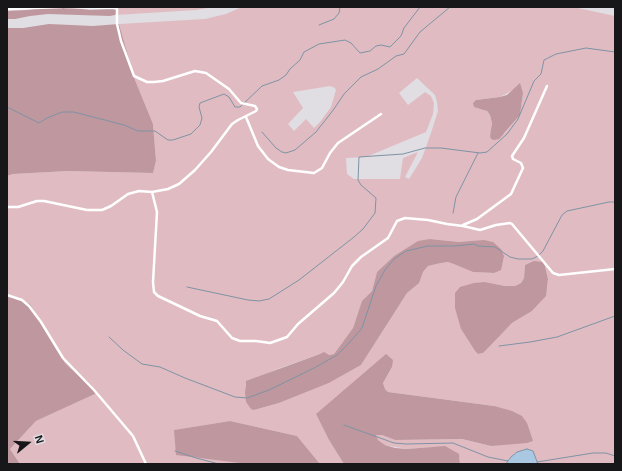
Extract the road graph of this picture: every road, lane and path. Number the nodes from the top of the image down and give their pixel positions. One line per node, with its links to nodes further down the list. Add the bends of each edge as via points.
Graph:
1 (62, 7): 4 (street)
2 (66, 7): 3 (street)
3 (117, 8): 7 (street, via 121,41 134,76 147,82 154,82 195,71 206,73 229,89 241,103 256,107 256,111)
4 (7, 10)
5 (547, 86): 10 (street, via 524,138 512,156 523,168 511,194 478,219)
6 (380, 114): 7 (street, via 338,143 322,168 314,174 288,170 268,159 258,146)
7 (246, 117): 8 (street, via 232,124 184,181 168,189)
8 (152, 192): 9 (street, via 139,191 128,194 102,210 87,210 44,201); 10 (street, via 157,212 154,292 177,306 217,321 232,338 240,341 270,343 287,337 334,293 361,257 388,238 394,224 400,220 417,219)
9 (7, 207)
10 (463, 226): 11 (street, via 480,230 507,222 512,224 551,272 556,274)
11 (615, 269)
12 (7, 295): 13 (street, via 22,300 29,306 63,358 129,431)
13 (146, 464)

